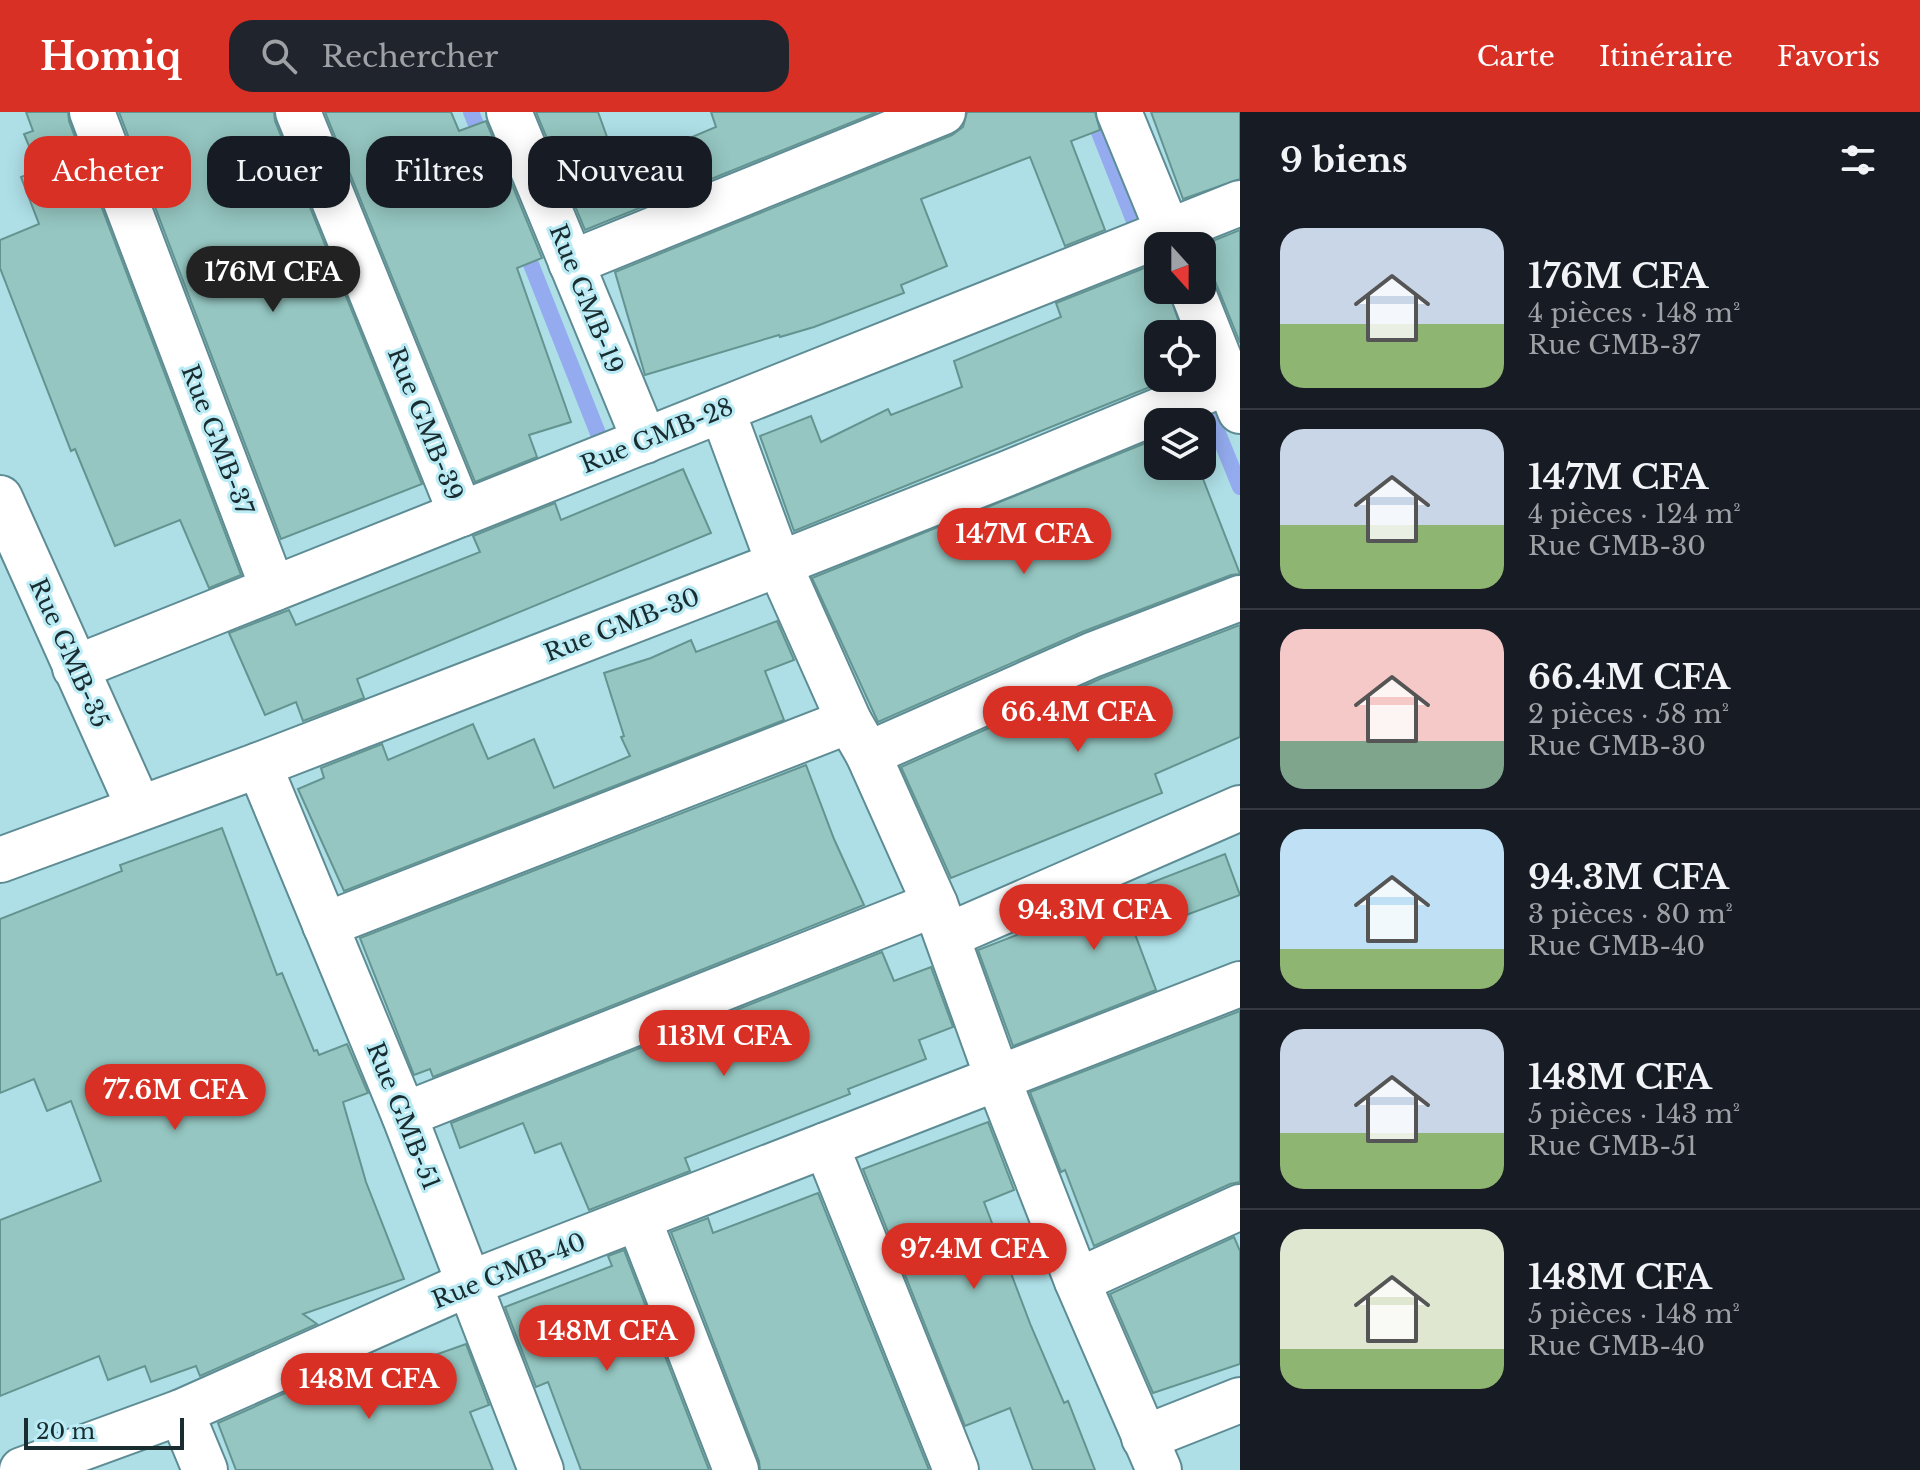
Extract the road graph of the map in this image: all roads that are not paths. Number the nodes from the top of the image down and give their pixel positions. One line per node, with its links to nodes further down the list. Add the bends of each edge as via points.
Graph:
1 (92, 112): 18 (street, Rue GMB-37)
2 (298, 112): 16 (street, Rue GMB-39)
3 (509, 112): 10 (street, Rue GMB-19)
4 (943, 112): 10 (street)
5 (1119, 112): 7 (street)
6 (1240, 203): 8 (street, Rue GMB-28)
7 (1168, 232)
8 (1184, 232)
9 (1144, 249): 13 (street, Rue GMB-28)
10 (571, 263): 14 (street, Rue GMB-19)
11 (1198, 304): 12 (street)
12 (1236, 390): 17 (street, Rue GMB-30)
13 (722, 410): 14 (street, Rue GMB-28); 17 (street)
14 (645, 441): 16 (street, Rue GMB-28)
15 (0, 498): 20 (street, Rue GMB-35)
16 (461, 514): 18 (street, Rue GMB-28)
17 (779, 564): 21 (street); 22 (street, Rue GMB-30)
18 (273, 589): 20 (street, Rue GMB-28)
19 (1240, 598): 21 (street)
20 (75, 668): 23 (street, Rue GMB-35)
21 (858, 738): 26 (street); 27 (street)
22 (259, 765): 23 (street, Rue GMB-30); 27 (street, Rue GMB-51)
23 (139, 808): 25 (street, Rue GMB-30)
24 (1240, 808): 26 (street)
25 (0, 860)
26 (941, 920): 29 (street); 30 (street)
27 (325, 925): 30 (street, Rue GMB-51)
28 (1240, 984): 29 (street, Rue GMB-40)
29 (998, 1079): 31 (street, Rue GMB-40); 34 (street)
30 (404, 1115): 35 (street, Rue GMB-51)
31 (826, 1145): 33 (street, Rue GMB-40); 43 (street)
32 (1240, 1207): 34 (street)
33 (639, 1220): 35 (street, Rue GMB-40); 42 (street)
34 (1077, 1281): 38 (street)
35 (468, 1284): 37 (street, Rue GMB-40); 41 (street, Rue GMB-51)
36 (1240, 1400): 38 (street)
37 (181, 1412): 39 (street, Rue GMB-40); 40 (street)
38 (1152, 1454)
39 (22, 1470)
40 (205, 1470)
41 (541, 1470)
42 (736, 1470)
43 (956, 1470)

